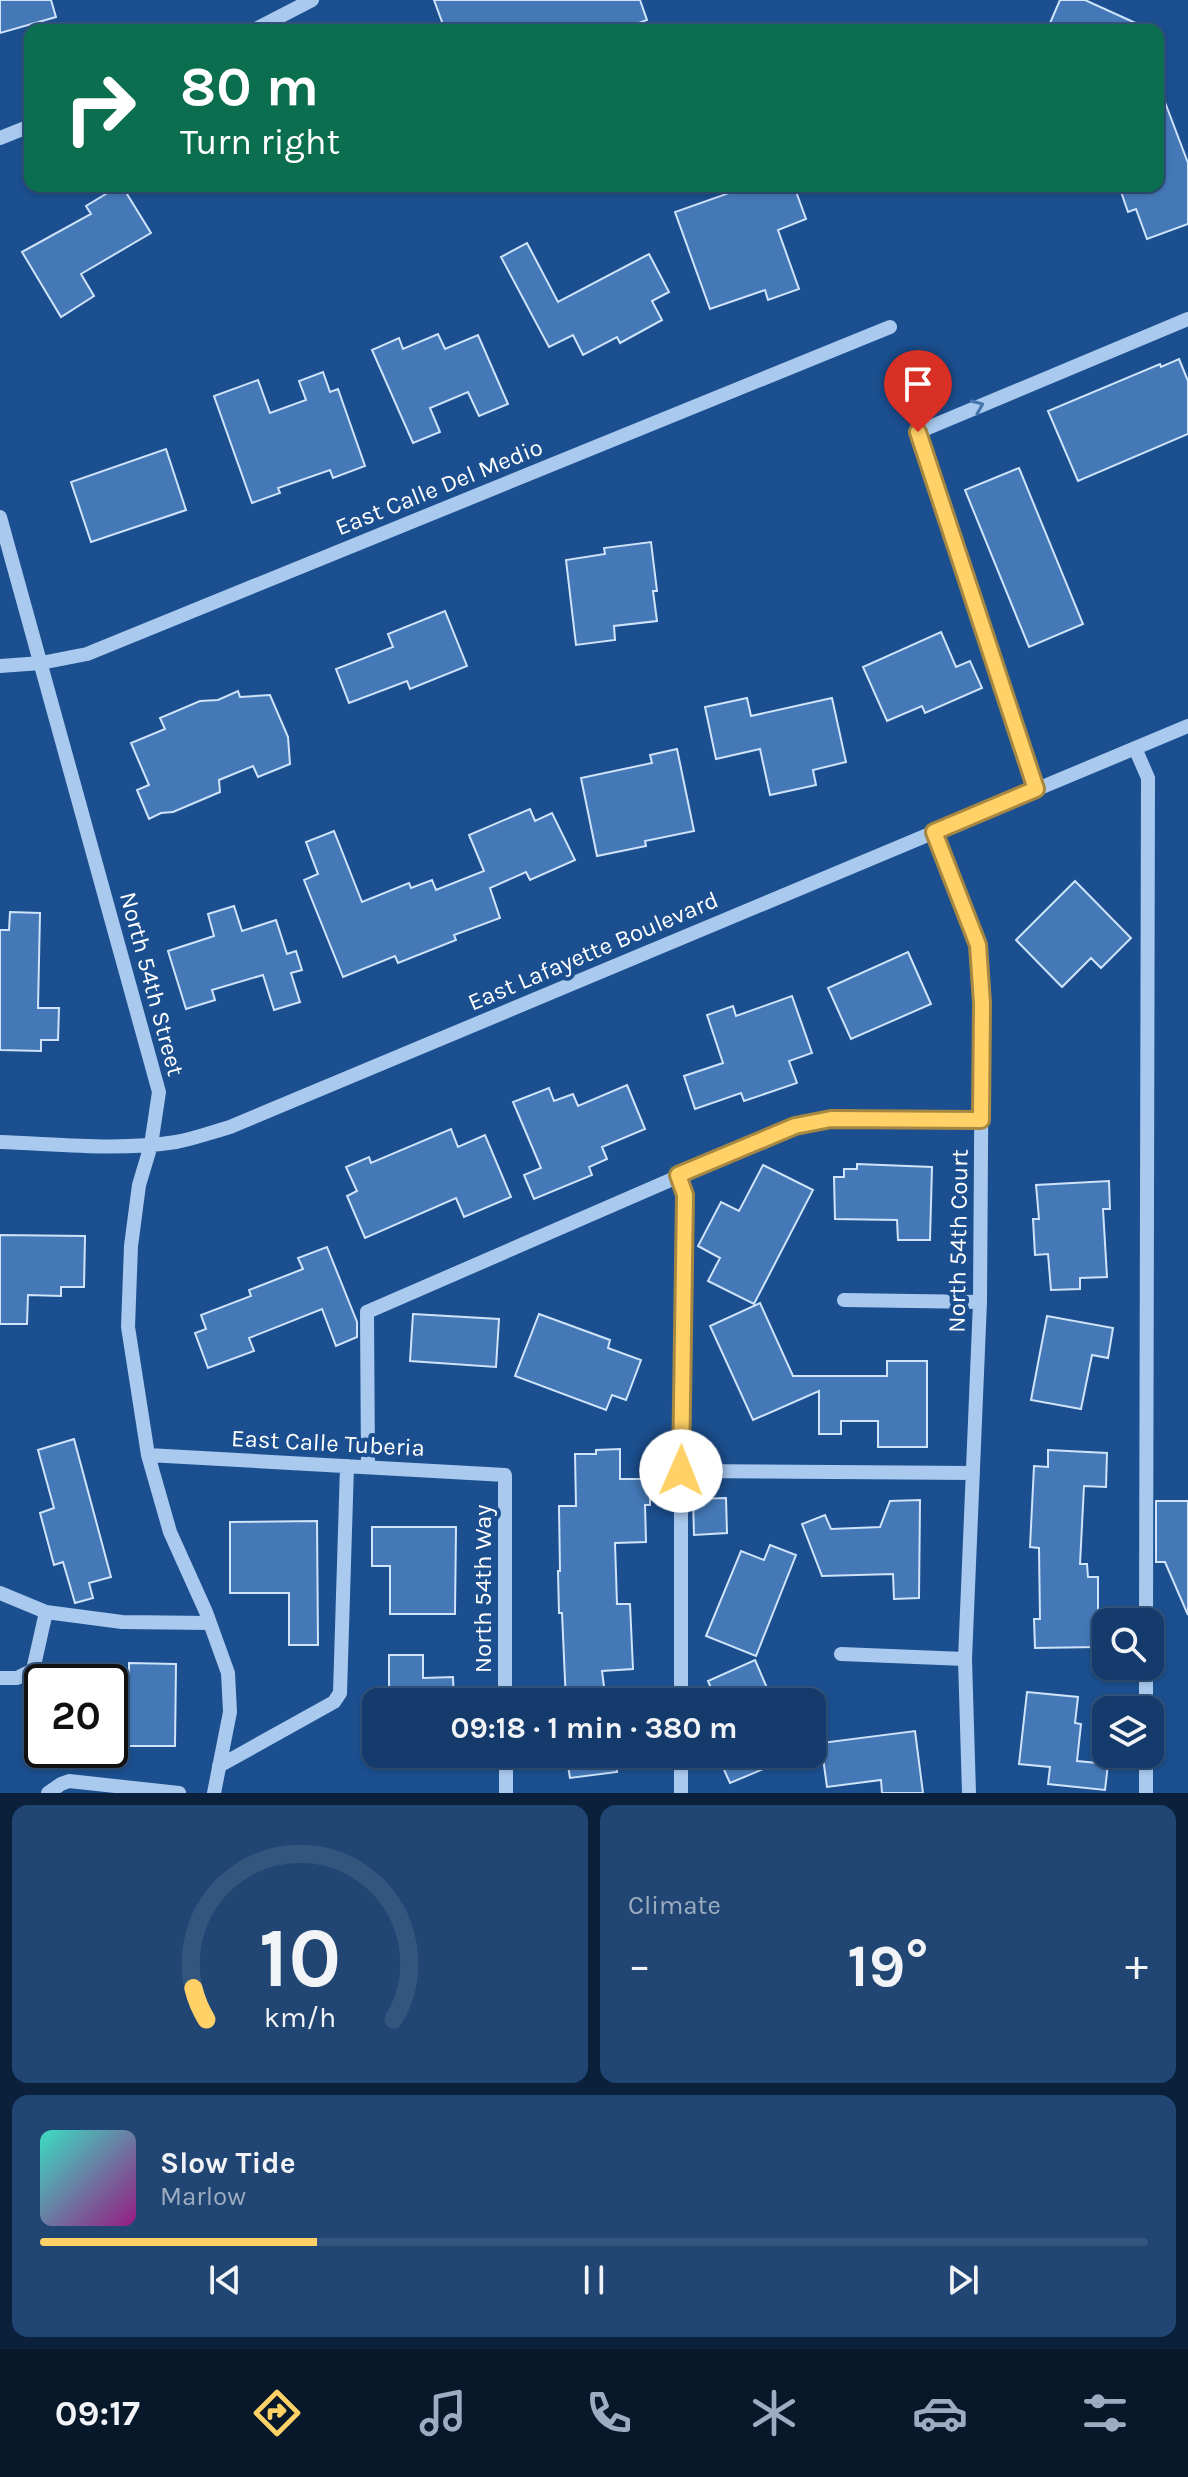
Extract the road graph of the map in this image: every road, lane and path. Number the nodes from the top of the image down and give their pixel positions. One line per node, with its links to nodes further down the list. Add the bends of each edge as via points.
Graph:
1 (312, 0): 2 (street)
2 (266, 24)
3 (24, 128): 4 (street)
4 (0, 138)
5 (1188, 319): 12 (street, one-way to 5, via 918,432)
6 (890, 327): 8 (street, East Calle Del Medio, via 87,654)
7 (0, 517): 8 (street, North 54th Street)
8 (41, 663): 9 (street, East Calle Del Medio); 16 (street, North 54th Street, via 159,1092)
9 (0, 666)
10 (1188, 726): 11 (street, East Lafayette Boulevard)
11 (1135, 748): 12 (street, East Lafayette Boulevard); 27 (street, via 1148,778)
12 (1036, 789): 13 (street, East Lafayette Boulevard)
13 (934, 832): 14 (street, North 54th Court, via 978,945); 16 (street, East Lafayette Boulevard, via 230,1127)
14 (981, 1120): 17 (street, via 831,1119 795,1126); 19 (street, North 54th Court)
15 (0, 1142): 16 (street, East Lafayette Boulevard)
16 (151, 1145): 20 (street, North 54th Street, via 139,1185 131,1246 128,1327)
17 (678, 1175): 22 (street, via 367,1312); 23 (street, via 685,1195)
18 (844, 1300): 19 (street)
19 (980, 1302): 24 (street, North 54th Court)
20 (148, 1455): 21 (street, East Calle Tuberia); 29 (street, North 54th Street, via 170,1532)
21 (347, 1466): 22 (street, East Calle Tuberia); 35 (street, via 340,1693 334,1702)
22 (368, 1467): 25 (street, East Calle Tuberia)
23 (681, 1471): 24 (street); 34 (street)
24 (973, 1473): 31 (street, North 54th Court)
25 (505, 1475): 33 (street, North 54th Way)
26 (0, 1593): 28 (street)
27 (1146, 1608)
28 (46, 1612): 29 (street, via 122,1622); 32 (street, via 33,1670 17,1678)
29 (210, 1623): 35 (street, North 54th Street, via 228,1673 230,1712)
30 (841, 1654): 31 (street)
31 (965, 1659): 44 (street, North 54th Court)
32 (0, 1678)
33 (505, 1688)
34 (681, 1688)
35 (219, 1766): 41 (street, North 54th Street)
36 (506, 1768): 42 (street)
37 (681, 1768): 43 (street)
38 (1146, 1768): 45 (street)
39 (48, 1793): 40 (street, via 69,1781)
40 (179, 1793)
41 (214, 1793)
42 (506, 1793)
43 (681, 1793)
44 (969, 1793)
45 (1146, 1793)

